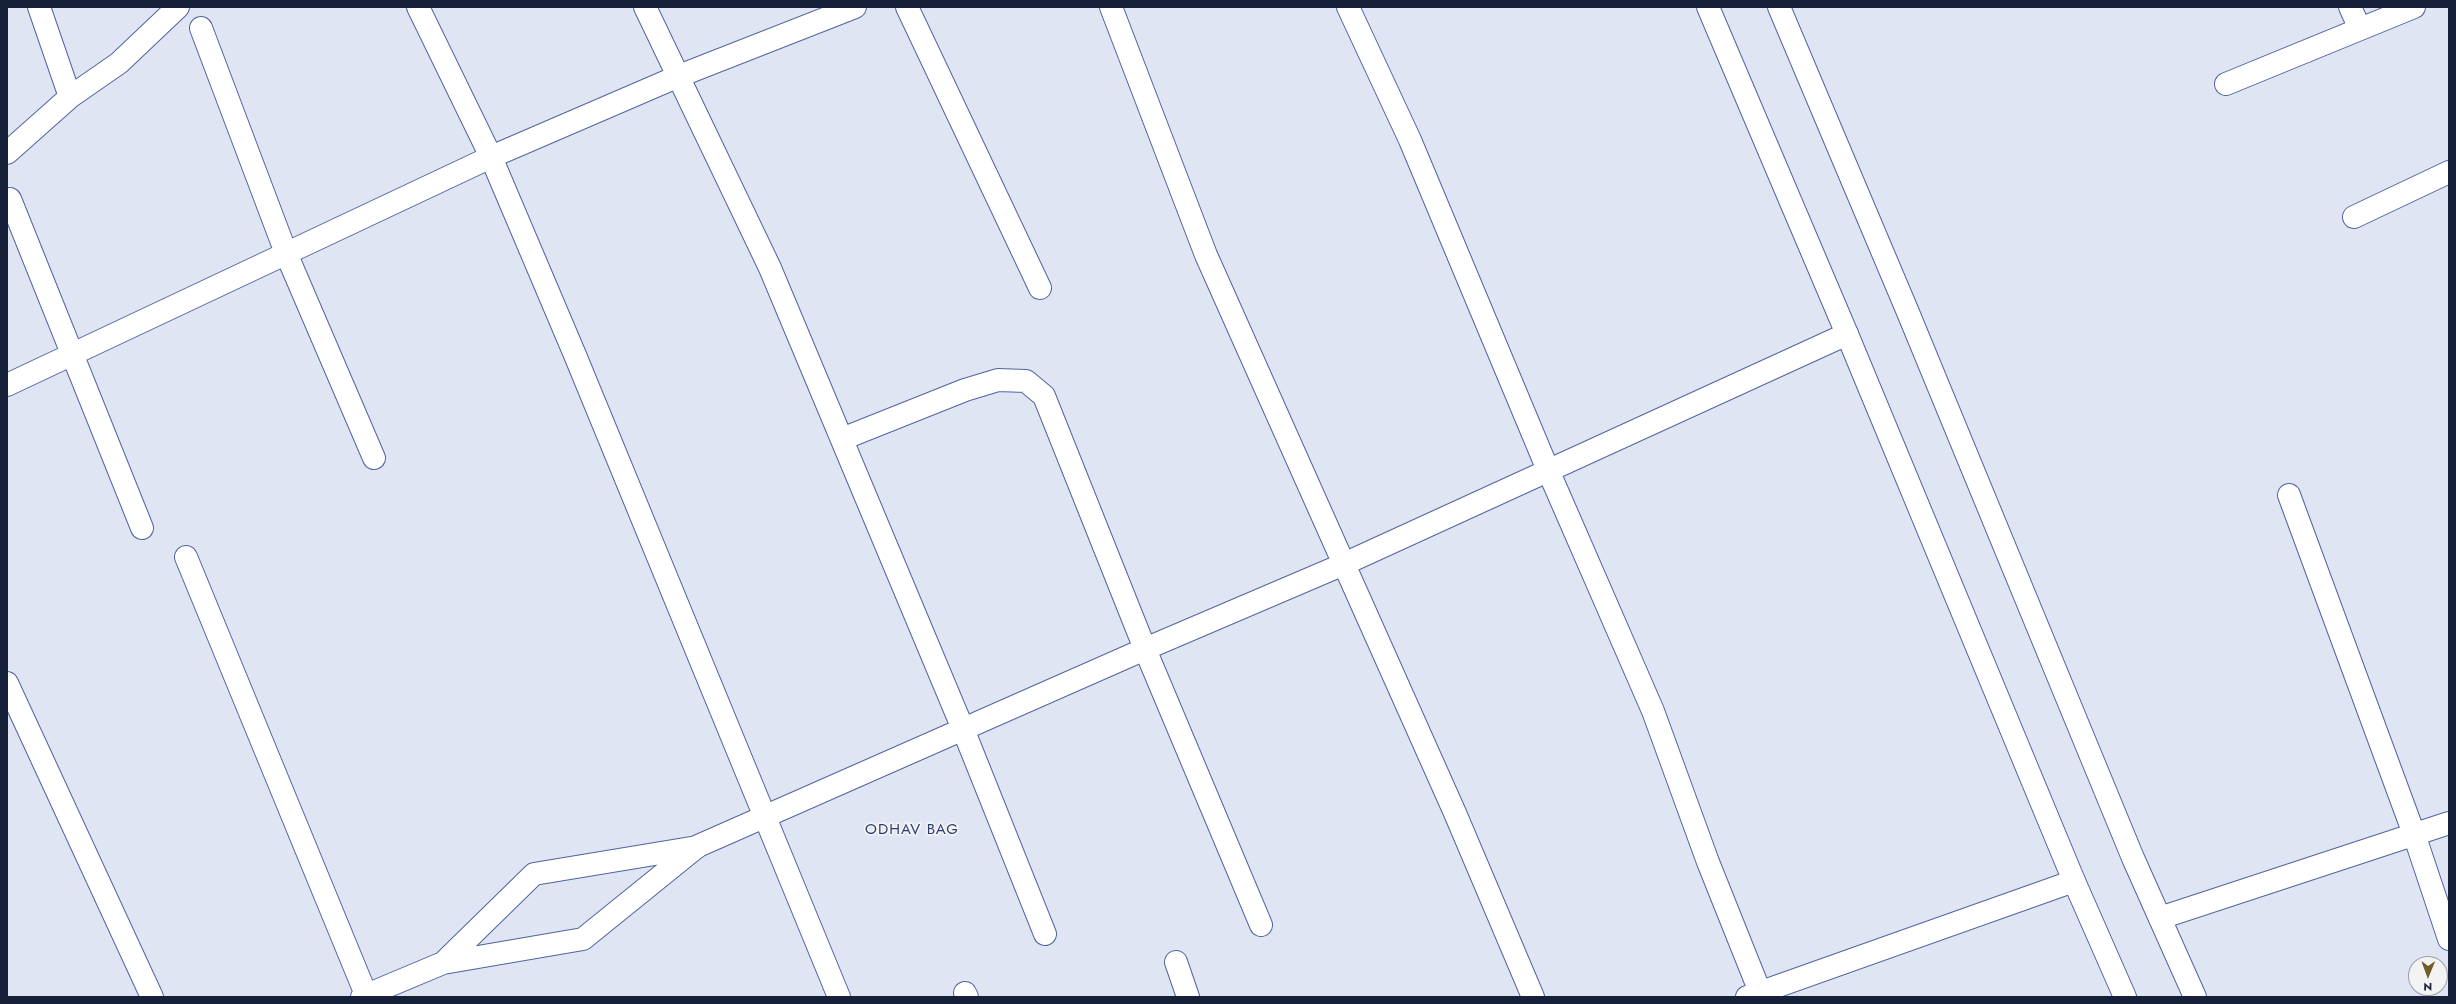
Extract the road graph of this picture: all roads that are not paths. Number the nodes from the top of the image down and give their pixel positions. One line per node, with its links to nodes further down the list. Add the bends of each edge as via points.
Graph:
1 (39, 7): 17 (street)
2 (178, 7): 17 (street, via 119,63)
3 (418, 7): 19 (street)
4 (645, 7): 15 (street)
5 (856, 7): 15 (street)
6 (907, 7): 24 (street)
7 (1111, 7): 34 (street, via 1206,255)
8 (1348, 7): 30 (street, via 1410,140)
9 (1708, 7): 25 (street)
10 (1779, 7): 43 (street)
11 (2350, 7): 14 (street)
12 (2414, 7): 14 (street)
13 (201, 28): 23 (street)
14 (2360, 29): 16 (street)
15 (679, 76): 19 (street); 28 (street, via 770,268)
16 (2226, 84)
17 (70, 96): 18 (street)
18 (7, 153)
19 (491, 157): 23 (street); 38 (street)
20 (2449, 172): 22 (street)
21 (10, 199): 26 (street)
22 (2354, 217)
23 (286, 253): 26 (street); 29 (street)
24 (1040, 288)
25 (1847, 334): 30 (street); 42 (street)
26 (72, 354): 27 (street); 32 (street)
27 (7, 385)
28 (842, 439): 35 (street, via 965,390 998,380 1026,381 1044,396); 37 (street)
29 (374, 458)
30 (1548, 470): 34 (street); 49 (street, via 1653,711)
31 (2289, 494): 40 (street)
32 (142, 528)
33 (186, 557): 50 (street)
34 (1344, 564): 35 (street); 54 (street, via 1455,813)
35 (1145, 648): 37 (street); 44 (street)
36 (7, 683): 51 (street)
37 (963, 729): 38 (street); 45 (street)
38 (764, 817): 41 (street); 52 (street)
39 (2449, 823): 40 (street)
40 (2414, 834): 43 (street); 46 (street)
41 (698, 846): 48 (street, via 583,939); 48 (street, via 534,874)
42 (2074, 881): 49 (street); 55 (street)
43 (2160, 918): 56 (street)
44 (1261, 925)
45 (1045, 934)
46 (2449, 939)
47 (1176, 962): 53 (street)
48 (443, 963): 50 (street)
49 (1756, 995)
50 (365, 996)
51 (152, 997)
52 (839, 997)
53 (1188, 997)
54 (1533, 997)
55 (2125, 997)
56 (2195, 997)

